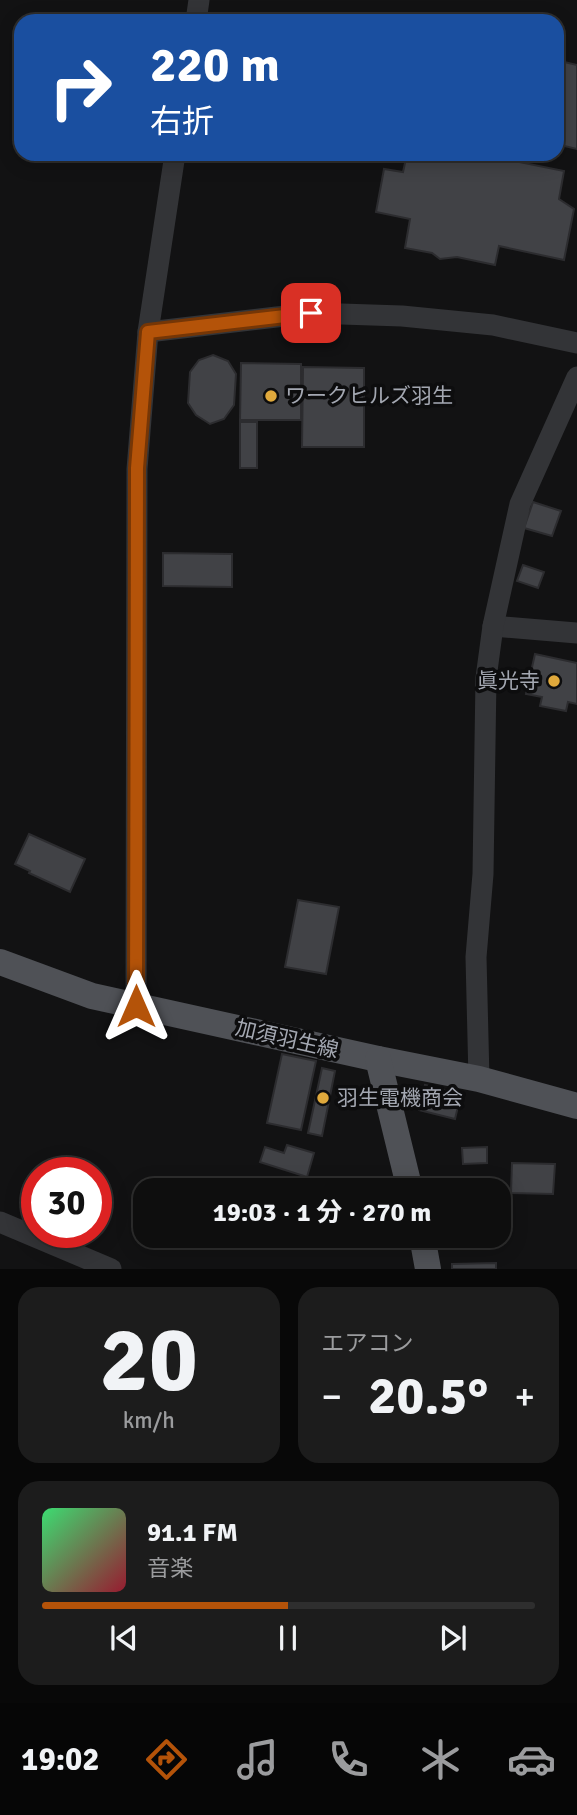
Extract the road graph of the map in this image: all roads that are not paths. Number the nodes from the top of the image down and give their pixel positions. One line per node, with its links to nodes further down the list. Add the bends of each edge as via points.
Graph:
1 (174, 161): 2 (street)
2 (148, 332): 3 (street, via 311,313 493,325); 8 (street, via 137,468)
3 (577, 343)
4 (577, 377): 5 (street, via 520,504)
5 (493, 626): 6 (street); 10 (street, via 486,678 483,874 476,957)
6 (577, 633)
7 (1, 966): 8 (main road, 加須羽生線)
8 (136, 1006): 9 (main road, 加須羽生線)
9 (378, 1059): 10 (main road, 加須羽生線); 12 (main road)
10 (479, 1079): 11 (main road, 加須羽生線)
11 (577, 1106)
12 (407, 1178)
13 (0, 1222): 15 (street)
14 (424, 1248): 16 (main road)
15 (111, 1269)
16 (428, 1269)

